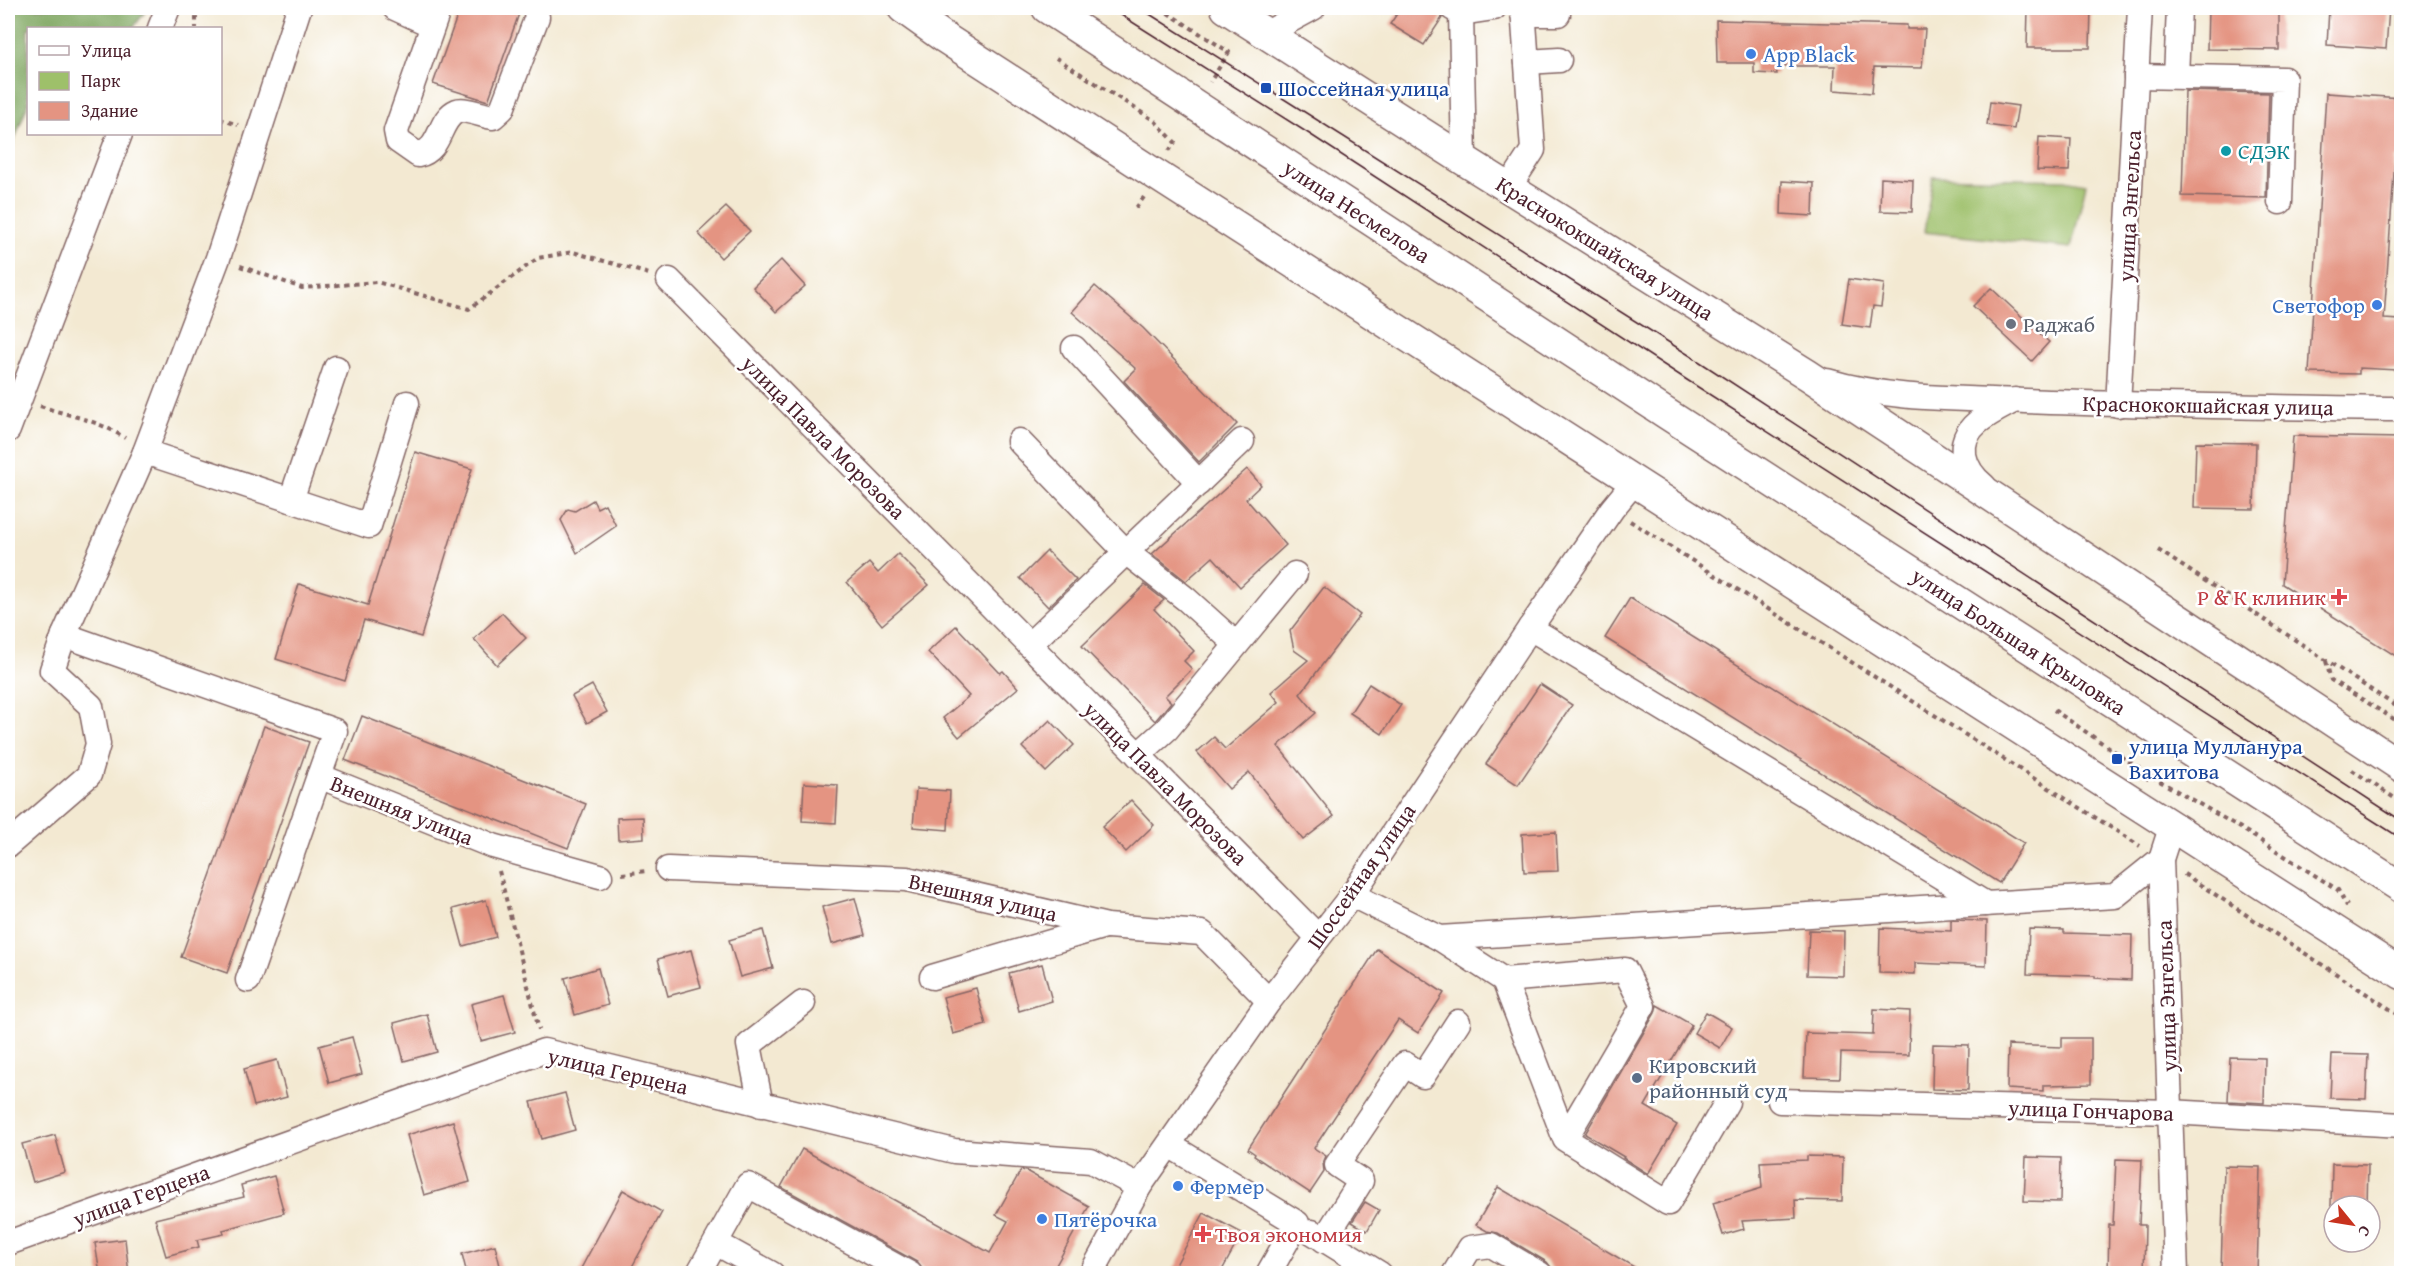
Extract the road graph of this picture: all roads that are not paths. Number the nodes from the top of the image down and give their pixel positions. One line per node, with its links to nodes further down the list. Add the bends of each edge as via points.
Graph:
1 (168, 8): 16 (street)
2 (299, 8): 38 (street, via 218,258)
3 (395, 8): 15 (street)
4 (536, 8): 15 (street, via 537,17 502,109 494,117 456,111 430,150 418,155 398,141 396,131)
5 (903, 8): 39 (main road)
6 (1047, 8): 34 (main road, улица Несмелова)
7 (1226, 8): 17 (main road, Краснококшайская улица)
8 (1313, 8): 17 (street)
9 (1494, 8): 12 (street)
10 (2140, 8): 20 (street, улица Энгельса)
11 (2179, 8): 21 (street)
12 (1457, 10): 23 (street)
13 (1523, 11): 14 (street); 19 (street)
14 (1557, 14)
15 (435, 16)
16 (160, 27)
17 (1267, 33): 23 (main road, Краснококшайская улица)
18 (1559, 60): 19 (street)
19 (1527, 62): 24 (street, via 1533,150)
20 (2136, 76): 21 (street); 32 (street, улица Энгельса)
21 (2176, 76): 25 (street, via 2284,79)
22 (120, 135): 35 (street)
23 (1464, 160): 24 (main road, Краснококшайская улица)
24 (1509, 187): 29 (main road, Краснококшайская улица)
25 (2280, 202)
26 (669, 280): 48 (street, улица Павла Морозова)
27 (1074, 348): 40 (street)
28 (336, 368): 41 (street)
29 (1808, 375): 30 (street, Краснококшайская улица, via 1872,391); 42 (main road)
30 (2015, 400): 32 (street, Краснококшайская улица); 42 (street, via 1976,423 1964,446 1963,458 1973,477)
31 (407, 403): 41 (street, via 369,526)
32 (2118, 405): 33 (street, Краснококшайская улица)
33 (2402, 409)
34 (1667, 414): 57 (main road, улица Большая Крыловка)
35 (8, 430)
36 (1019, 441): 43 (street)
37 (1242, 441): 40 (street)
38 (145, 452): 41 (street); 46 (street)
39 (1635, 481): 45 (street, Шоссейная улица); 52 (main road)
40 (1199, 483): 43 (street)
41 (291, 500)
42 (2026, 518): 50 (main road)
43 (1126, 552): 47 (street); 48 (street)
44 (1295, 574): 47 (street)
45 (1530, 628): 58 (street, Шоссейная улица); 59 (street)
46 (64, 635): 51 (street, Внешняя улица, via 335,731); 53 (street, via 52,670 91,706 98,744 89,776)
47 (1236, 644): 49 (street, via 1167,729)
48 (1029, 645): 49 (street, улица Павла Морозова)
49 (1138, 755): 61 (street, улица Павла Морозова)
50 (2402, 767)
51 (319, 776): 56 (street, Внешняя улица, via 493,846); 65 (street)
52 (2171, 828): 54 (street, улица Энгельса); 63 (main road)
53 (8, 845)
54 (2161, 859): 59 (street, via 2115,896); 73 (street, улица Энгельса)
55 (668, 869): 60 (street, Внешняя улица, via 908,879)
56 (600, 876)
57 (2402, 888)
58 (1352, 895): 61 (street, Шоссейная улица); 62 (street)
59 (1986, 904): 62 (street)
60 (1107, 926): 64 (street); 67 (street, Внешняя улица, via 1202,933)
61 (1318, 937): 67 (street, Шоссейная улица)
62 (1439, 938): 66 (street)
63 (2402, 974)
64 (932, 977)
65 (248, 980)
66 (1504, 980): 75 (street); 75 (street, via 1625,970 1643,1006)
67 (1269, 1001): 76 (street, Шоссейная улица)
68 (804, 1003): 72 (street, via 749,1045)
69 (1458, 1022): 79 (street, via 1423,1076 1405,1064 1337,1165 1361,1181)
70 (1780, 1101): 73 (street, улица Гончарова)
71 (1727, 1102): 75 (street, via 1668,1203)
72 (761, 1105): 77 (street, улица Герцена, via 954,1151 1091,1161); 80 (street, улица Герцена, via 544,1051)
73 (2170, 1112): 74 (street, улица Гончарова); 90 (street, улица Энгельса)
74 (2402, 1125)
75 (1565, 1139)
76 (1169, 1145): 77 (street, Шоссейная улица); 78 (street)
77 (1139, 1187): 85 (street, Шоссейная улица)
78 (1297, 1223): 79 (street); 86 (street)
79 (1324, 1240): 87 (street)
80 (8, 1243)
81 (716, 1243): 82 (street); 83 (street); 84 (street, via 748,1185)
82 (698, 1274)
83 (772, 1274)
84 (910, 1274)
85 (1091, 1274)
86 (1268, 1274)
87 (1380, 1274)
88 (1454, 1274): 89 (street, via 1470,1248 1491,1245)
89 (1540, 1274)
90 (2176, 1274)

